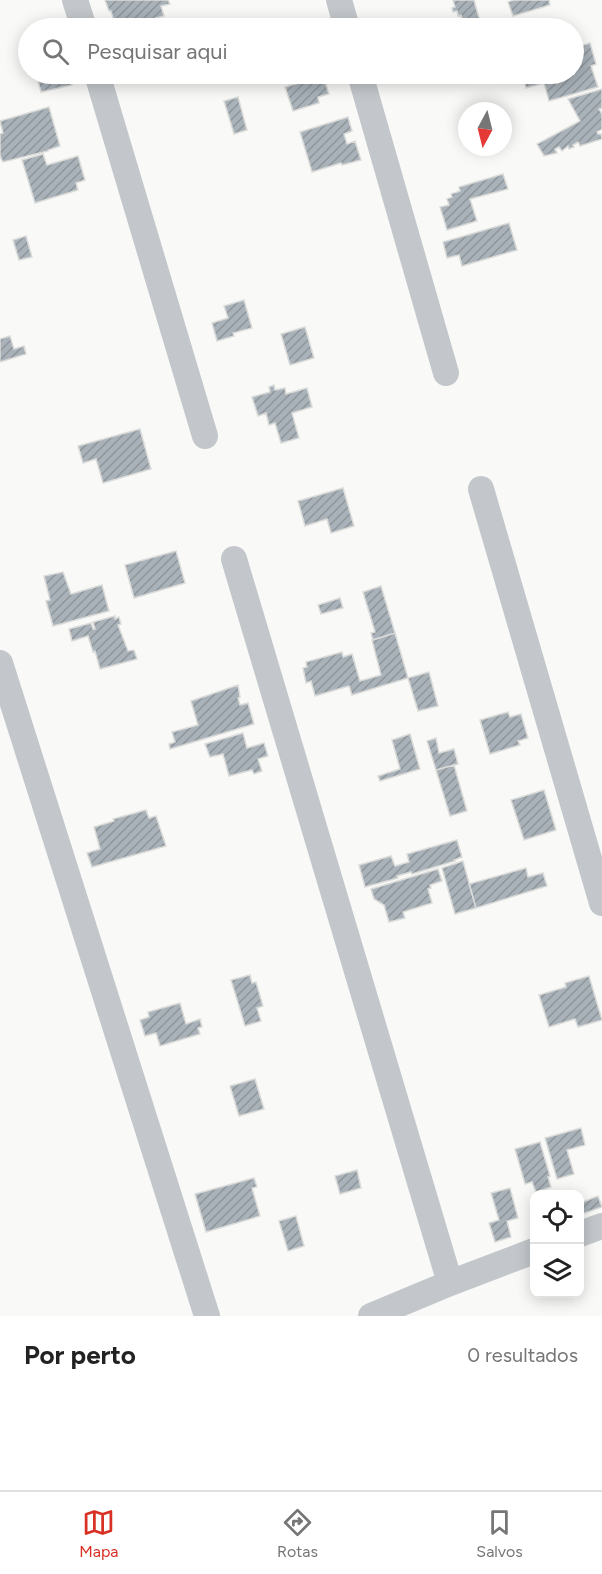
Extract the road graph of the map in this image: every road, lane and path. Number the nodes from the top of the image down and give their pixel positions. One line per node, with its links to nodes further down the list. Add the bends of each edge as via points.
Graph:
1 (75, 0): 3 (street)
2 (339, 0): 4 (street)
3 (81, 18)
4 (344, 18)
5 (100, 84): 8 (street)
6 (363, 84): 7 (street)
7 (446, 373)
8 (205, 436)
9 (481, 489): 12 (street)
10 (234, 559): 16 (street)
11 (0, 663): 17 (street)
12 (602, 903)
13 (602, 1226): 14 (street)
14 (584, 1232)
15 (530, 1253): 16 (street)
16 (450, 1283): 18 (street)
17 (207, 1316)
18 (371, 1316)

